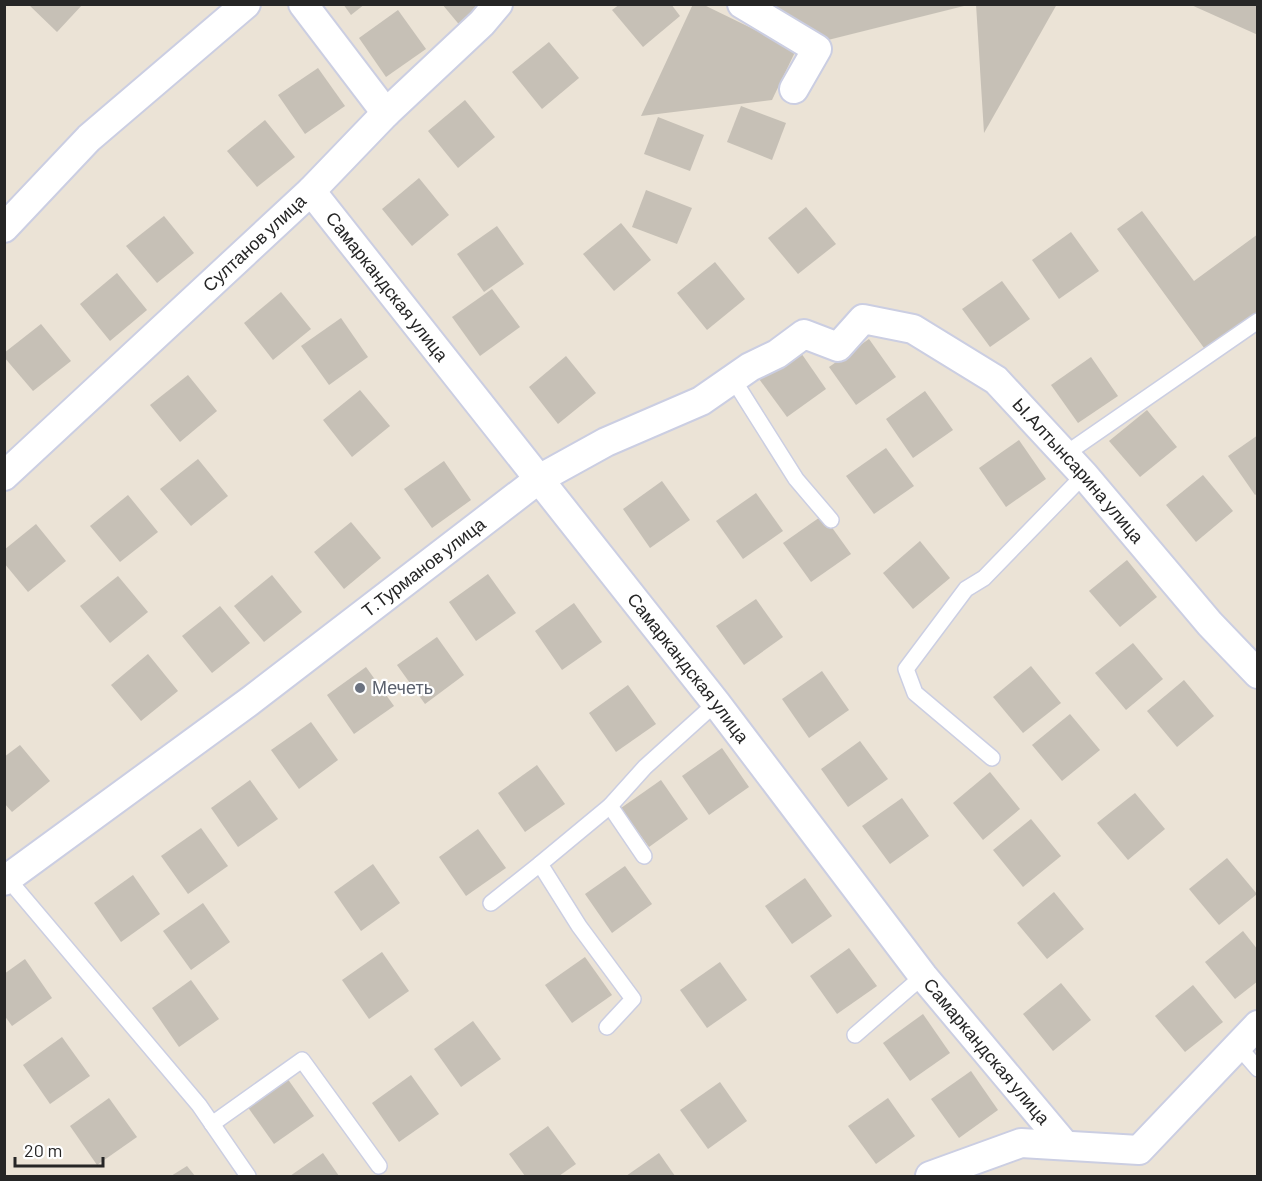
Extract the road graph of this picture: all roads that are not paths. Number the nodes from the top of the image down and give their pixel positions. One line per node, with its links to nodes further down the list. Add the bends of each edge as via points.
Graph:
1 (246, 4): 8 (street, via 89,138)
2 (303, 4): 6 (street)
3 (498, 4): 6 (street, Султанов улица)
4 (742, 4): 5 (street, via 817,50)
5 (794, 89)
6 (386, 113): 7 (street, Султанов улица)
7 (311, 191): 14 (street, Султанов улица); 15 (street, Самаркандская улица)
8 (4, 228)
9 (863, 320): 11 (street, Т.Турманов улица, via 838,347 804,334); 12 (street, Ы.Алтынсарина улица, via 913,329 996,380)
10 (1257, 321): 12 (lane)
11 (733, 379): 15 (street, Т.Турманов улица, via 701,401 606,442); 16 (lane, via 796,478)
12 (1064, 455): 13 (street, Ы.Алтынсарина улица)
13 (1084, 475): 17 (street, Ы.Алтынсарина улица); 19 (lane, via 984,578 966,589 906,669 915,693)
14 (4, 476)
15 (539, 479): 18 (street, Самаркандская улица); 23 (street, Т.Турманов улица, via 250,701)
16 (831, 520)
17 (1257, 674)
18 (716, 703): 20 (lane, via 645,767); 25 (street, Самаркандская улица)
19 (992, 758)
20 (610, 806): 21 (lane); 22 (lane)
21 (644, 856)
22 (540, 864): 24 (lane); 27 (lane, via 579,926 633,999)
23 (6, 880): 31 (lane, via 138,1031)
24 (491, 903)
25 (923, 976): 28 (lane); 32 (street, Самаркандская улица)
26 (1257, 1025): 29 (street)
27 (607, 1027)
28 (855, 1035)
29 (1238, 1046): 30 (lane); 32 (street, via 1139,1150)
30 (1257, 1069)
31 (212, 1124): 33 (lane, via 302,1060); 35 (lane)
32 (1064, 1144): 34 (street, via 1021,1143)
33 (379, 1166)
34 (997, 1166): 36 (street)
35 (248, 1176)
36 (930, 1176)

